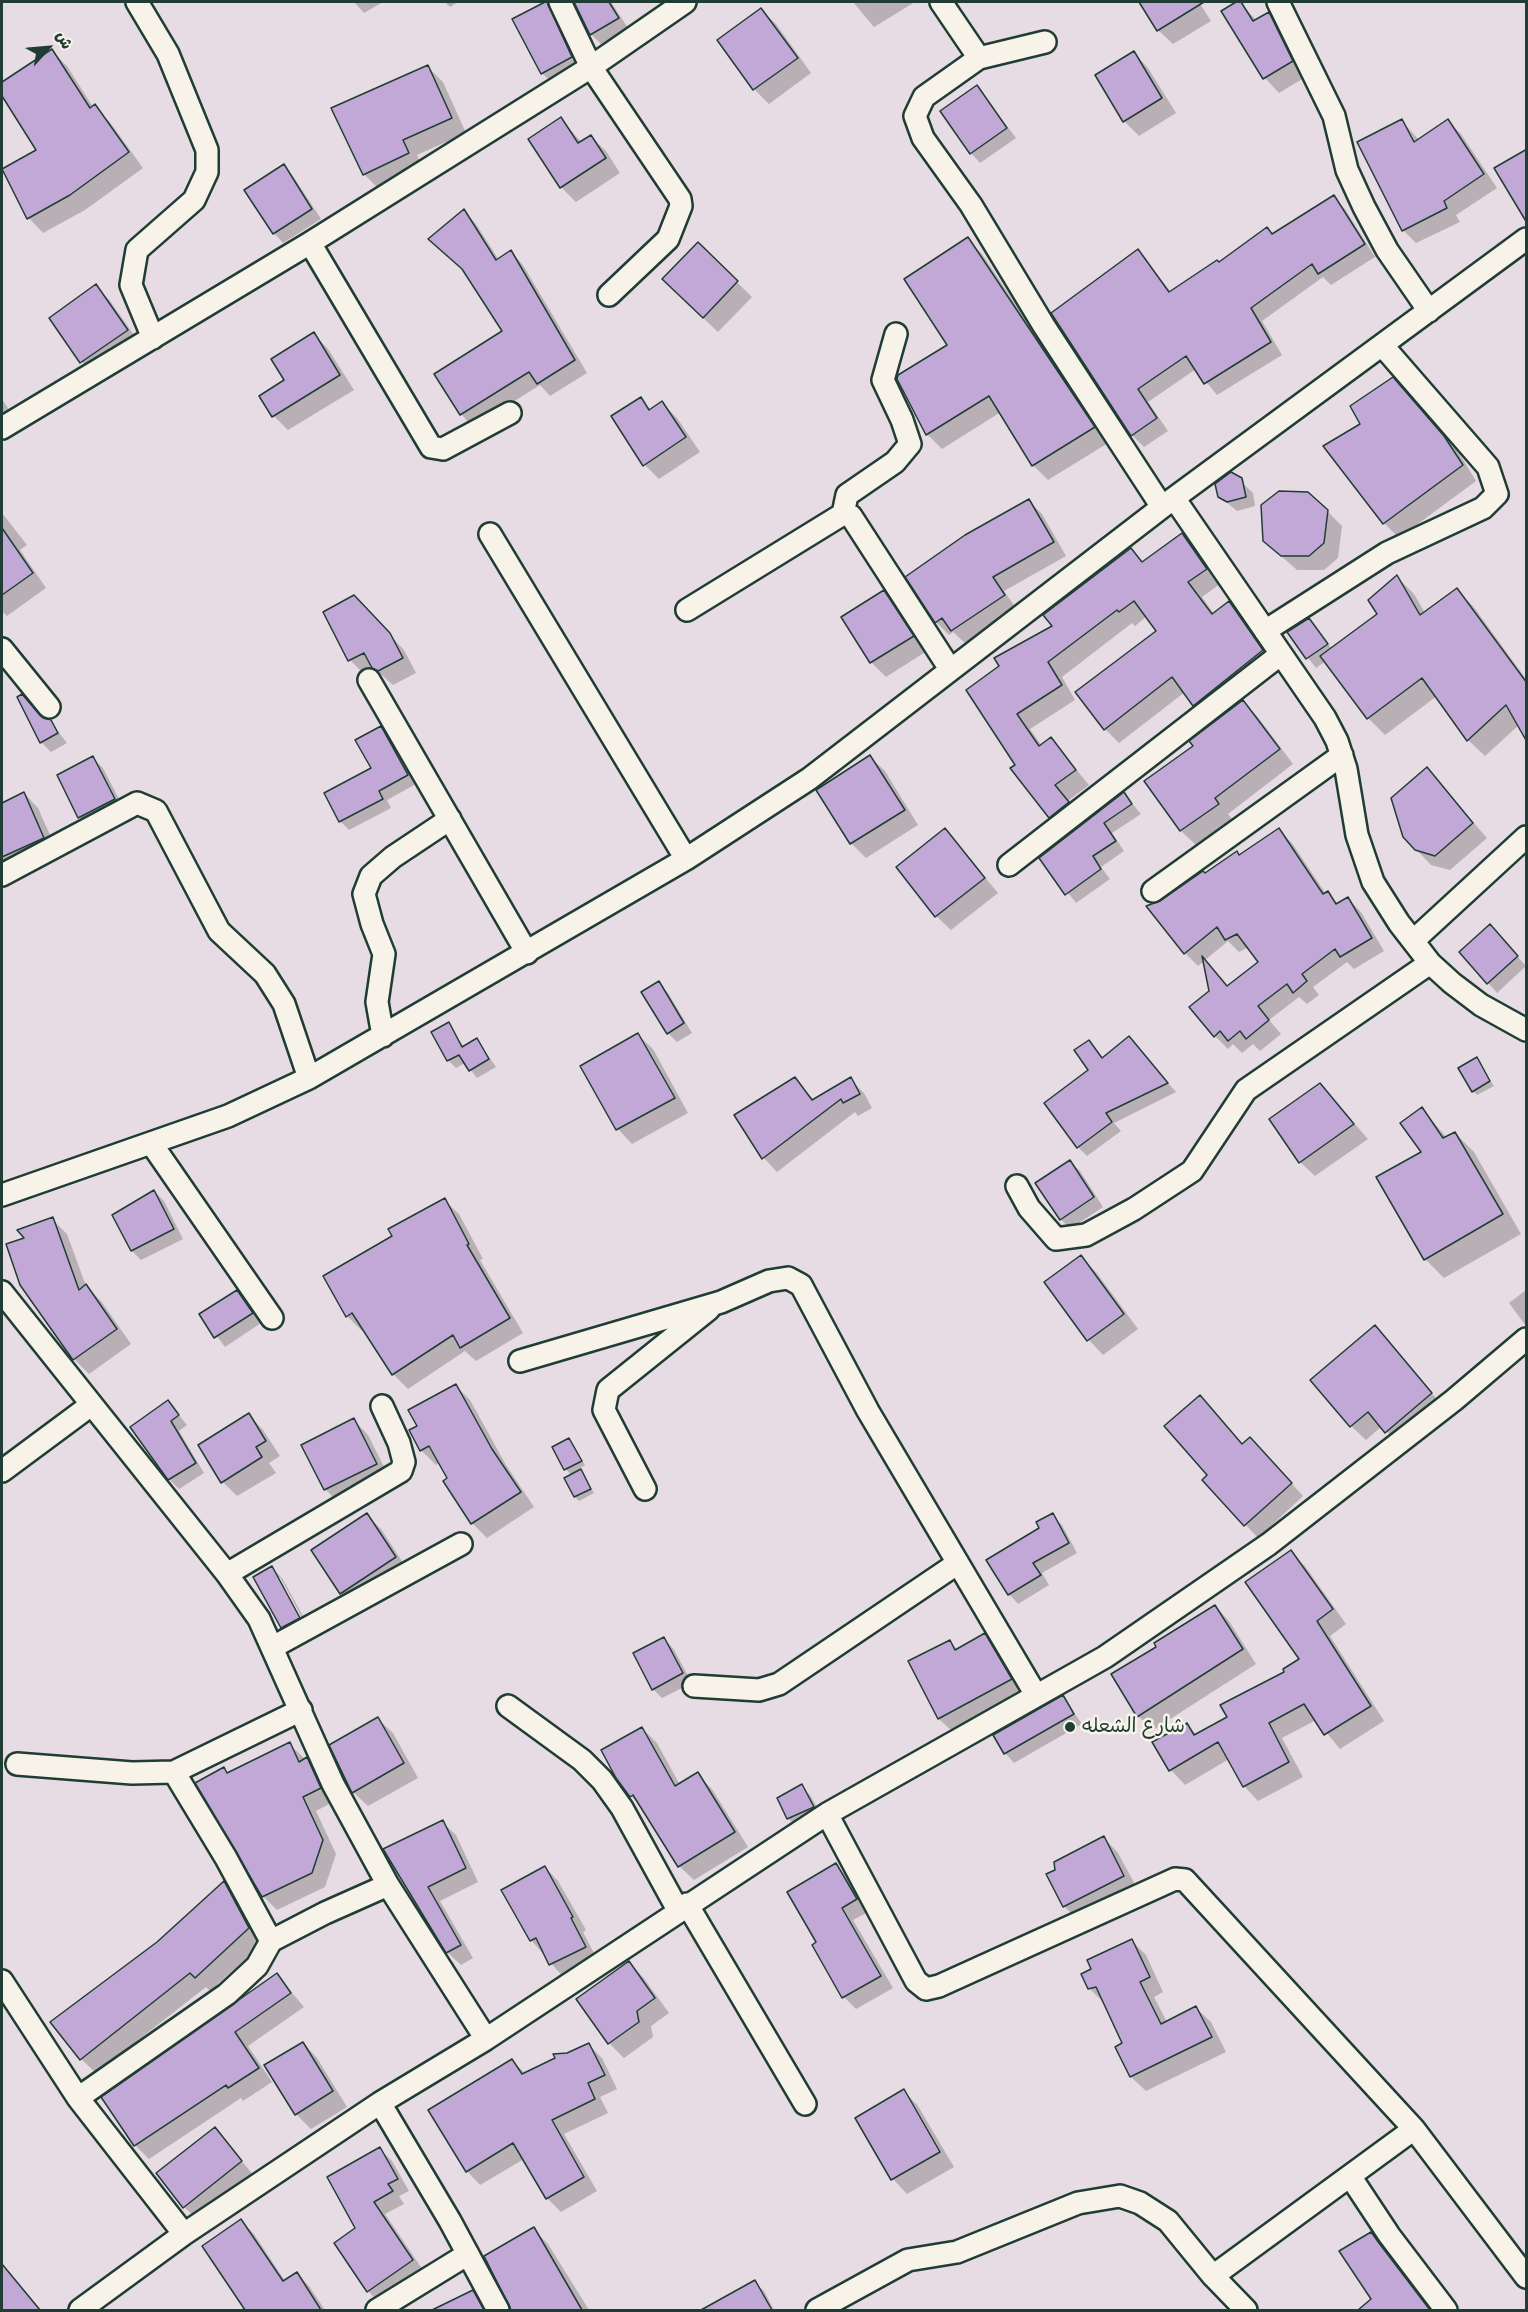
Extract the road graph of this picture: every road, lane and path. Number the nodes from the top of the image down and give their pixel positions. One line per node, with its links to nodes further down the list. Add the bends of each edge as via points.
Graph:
1 (137, 2): 14 (street, via 168,54 207,150 207,172 194,200 136,250 131,285)
2 (560, 2): 8 (street)
3 (685, 2): 8 (street)
4 (942, 2): 7 (street)
5 (1278, 2): 12 (street, via 1334,116 1347,170 1364,207 1387,250)
6 (1045, 42): 7 (street)
7 (979, 58): 18 (street, via 924,97 915,116 923,138 971,205 1044,326)
8 (591, 68): 10 (street); 11 (street, via 681,206 668,239)
9 (1527, 239): 12 (street)
10 (310, 243): 14 (street); 16 (street, via 431,447 443,449)
11 (609, 295)
12 (1429, 311): 15 (street)
13 (896, 334): 19 (street, via 883,380 909,444 896,462 846,495)
14 (153, 338): 17 (street)
15 (1382, 345): 18 (street); 22 (street, via 1488,467 1497,494 1483,508 1387,553)
16 (510, 413)
17 (2, 428)
18 (1168, 503): 22 (street); 25 (street)
19 (843, 514): 21 (street); 25 (street, via 851,516)
20 (490, 534): 31 (street)
21 (687, 610)
22 (1265, 631): 24 (street)
23 (2, 649): 27 (street)
24 (1281, 654): 28 (street, via 1325,718); 32 (street)
25 (950, 669): 31 (street, via 809,779)
26 (369, 680): 29 (street)
27 (49, 707)
28 (1342, 755): 34 (street); 35 (street, via 1357,835 1373,882)
29 (450, 819): 36 (street); 39 (street, via 393,856 371,876 364,894 384,954 377,1002)
30 (1527, 837): 35 (street)
31 (686, 859): 36 (street)
32 (1009, 865)
33 (2, 875): 40 (street, via 137,803 156,811 219,931 265,974 284,1004)
34 (1153, 891)
35 (1413, 941): 37 (street)
36 (527, 953): 39 (street)
37 (1430, 963): 38 (street, via 1481,1005); 42 (street, via 1246,1090 1192,1171 1086,1235 1056,1239 1029,1208)
38 (1527, 1030)
39 (383, 1035): 40 (street)
40 (309, 1078): 41 (street, via 228,1116)
41 (151, 1143): 43 (street); 46 (street)
42 (1017, 1186)
43 (2, 1195)
44 (2, 1292): 49 (street)
45 (716, 1303): 48 (street); 52 (street, via 608,1390 604,1410); 54 (street, via 769,1281 788,1278 801,1285 868,1412)
46 (272, 1318)
47 (1527, 1339): 58 (street, via 1269,1544 1105,1657)
48 (520, 1361)
49 (91, 1405): 51 (street); 55 (street)
50 (382, 1406): 55 (street, via 399,1443 404,1462 401,1471)
51 (2, 1472)
52 (645, 1489)
53 (461, 1544): 56 (street)
54 (958, 1563): 57 (street, via 779,1684 759,1690); 58 (street)
55 (227, 1574): 56 (street, via 259,1619)
56 (273, 1647): 60 (street)
57 (694, 1686)
58 (1036, 1695): 63 (street)
59 (508, 1706): 65 (street, via 582,1760 602,1780)
60 (301, 1710): 62 (street); 64 (street, via 333,1784)
61 (17, 1764): 62 (street, via 132,1773)
62 (174, 1772): 66 (street)
63 (827, 1814): 65 (street); 72 (street, via 916,1981 926,1989 1174,1879 1185,1881)
64 (388, 1885): 66 (street); 68 (street)
65 (682, 1907): 68 (street); 71 (street)
66 (271, 1941): 69 (street, via 257,1966 227,1994)
67 (2, 1981): 69 (street)
68 (486, 2039): 70 (street)
69 (78, 2098): 74 (street)
70 (380, 2103): 74 (street); 75 (street)
71 (805, 2103)
72 (1414, 2129): 73 (street); 77 (street)
73 (1350, 2176): 76 (street); 83 (street)
74 (184, 2234): 78 (street)
75 (468, 2253): 79 (street); 80 (street)
76 (1213, 2276): 81 (street, via 1168,2221 1140,2203 1120,2196 1078,2203 957,2252 908,2260); 82 (street)
77 (1527, 2277)
78 (80, 2310)
79 (377, 2310)
80 (498, 2310)
81 (817, 2310)
82 (1246, 2310)
83 (1446, 2310)

